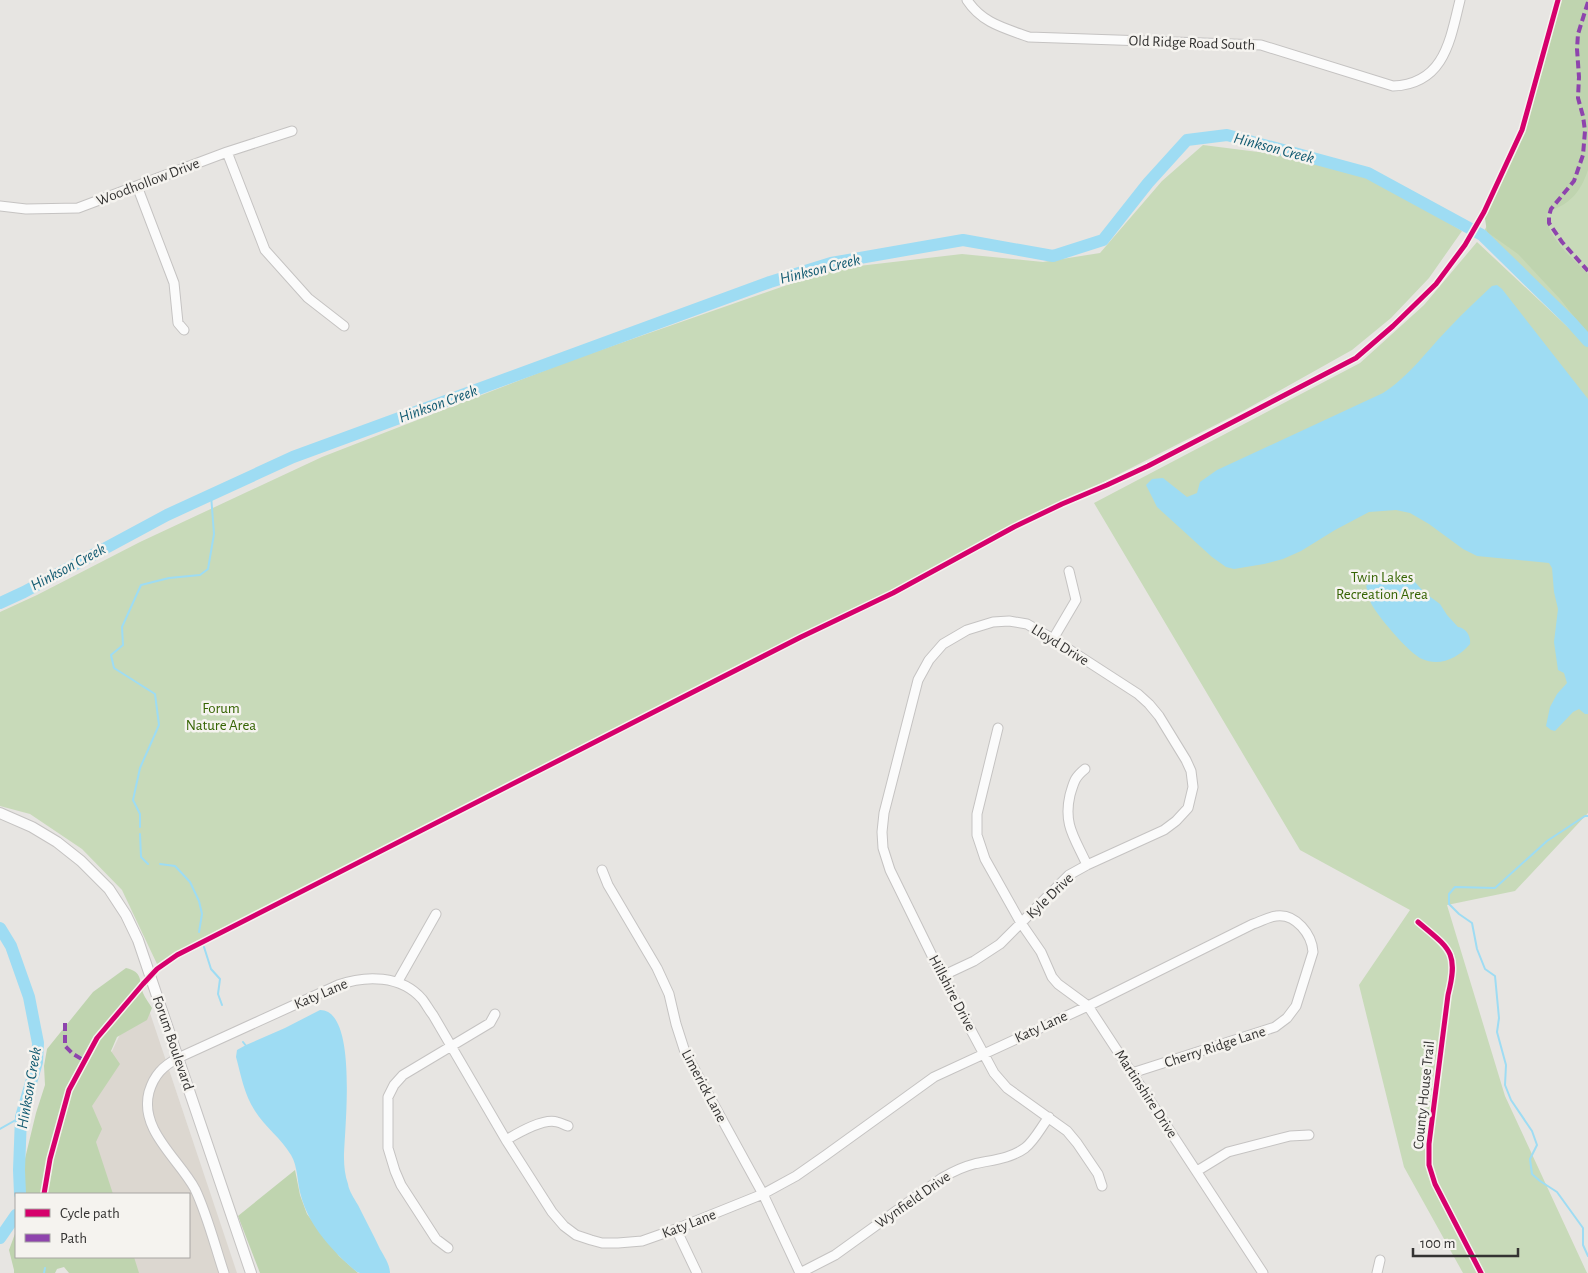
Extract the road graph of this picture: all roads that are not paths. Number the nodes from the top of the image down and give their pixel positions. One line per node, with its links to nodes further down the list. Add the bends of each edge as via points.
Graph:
1 (967, 0): 2 (street, Old Ridge Road South, via 983,18 1029,37 1261,45 1393,86 1418,81 1430,74 1442,59)
2 (1460, 0)
3 (292, 131): 4 (street, Woodhollow Drive)
4 (227, 152): 5 (street, Woodhollow Drive); 7 (street, via 265,250 308,298)
5 (137, 186): 6 (street, Woodhollow Drive, via 78,208 26,210); 8 (street, via 174,283 178,322)
6 (0, 206)
7 (344, 326)
8 (184, 330)
9 (1070, 571): 10 (street, via 1076,600)
10 (1053, 639): 13 (street, Lloyd Drive, via 1138,694 1159,716 1191,771 1193,787); 15 (street, Lloyd Drive, via 1027,624 993,622 967,630 943,644 929,660 918,680 884,813)
11 (998, 728): 20 (street, Martinshire Drive, via 977,814 977,835 985,858)
12 (1084, 769): 16 (street, via 1075,778 1067,817)
13 (1188, 808): 16 (street, Kyle Drive, via 1164,830)
14 (0, 813): 27 (street, Forum Boulevard, via 32,826 56,842 109,889 138,940)
15 (883, 848): 21 (street, Hillshire Drive, via 890,870)
16 (1087, 865): 20 (street, Kyle Drive, via 1068,875)
17 (602, 870): 35 (street, Limerick Lane, via 658,968 669,994 685,1052)
18 (436, 914): 22 (street)
19 (1277, 916): 23 (street, Katy Lane, via 1252,924); 28 (street, Cherry Ridge Lane, via 1298,923 1312,944 1296,1006 1287,1018 1275,1027)
20 (1021, 923): 21 (street, Kyle Drive, via 989,952); 23 (street, Martinshire Drive, via 1041,952 1052,977)
21 (942, 976): 26 (street, Hillshire Drive)
22 (398, 981): 25 (street, Katy Lane, via 421,998); 27 (street, Katy Lane, via 368,978 338,985)
23 (1088, 1006): 26 (street, Katy Lane); 28 (street, Martinshire Drive)
24 (495, 1014): 25 (street, via 490,1023)
25 (450, 1046): 32 (street, Katy Lane); 37 (street, via 403,1075 388,1097 388,1148 395,1171 436,1239)
26 (984, 1054): 29 (street, Hillshire Drive, via 1007,1088); 35 (street, Katy Lane, via 934,1078 796,1176)
27 (178, 1058): 39 (street, Katy Lane, via 162,1068 151,1085 147,1099 148,1114 161,1141 198,1195); 40 (street, Forum Boulevard)
28 (1132, 1073): 33 (street, Martinshire Drive)
29 (1049, 1117): 34 (street, Hillshire Drive, via 1077,1143 1098,1174); 42 (street, Wynfield Drive, via 1024,1149 949,1174 835,1255)
30 (568, 1126): 32 (street, via 555,1121 537,1124)
31 (1310, 1135): 33 (street, via 1290,1136 1228,1152)
32 (506, 1140): 36 (street, Katy Lane, via 552,1212 576,1235 618,1243 642,1241)
33 (1197, 1171): 43 (street, Martinshire Drive)
34 (1102, 1186)
35 (763, 1194): 36 (street, Katy Lane); 42 (street, Limerick Lane)
36 (676, 1229): 41 (street)
37 (448, 1248)
38 (1380, 1260): 44 (street)
39 (224, 1273)
40 (252, 1273)
41 (697, 1273)
42 (800, 1273)
43 (1263, 1273)
44 (1377, 1273)

